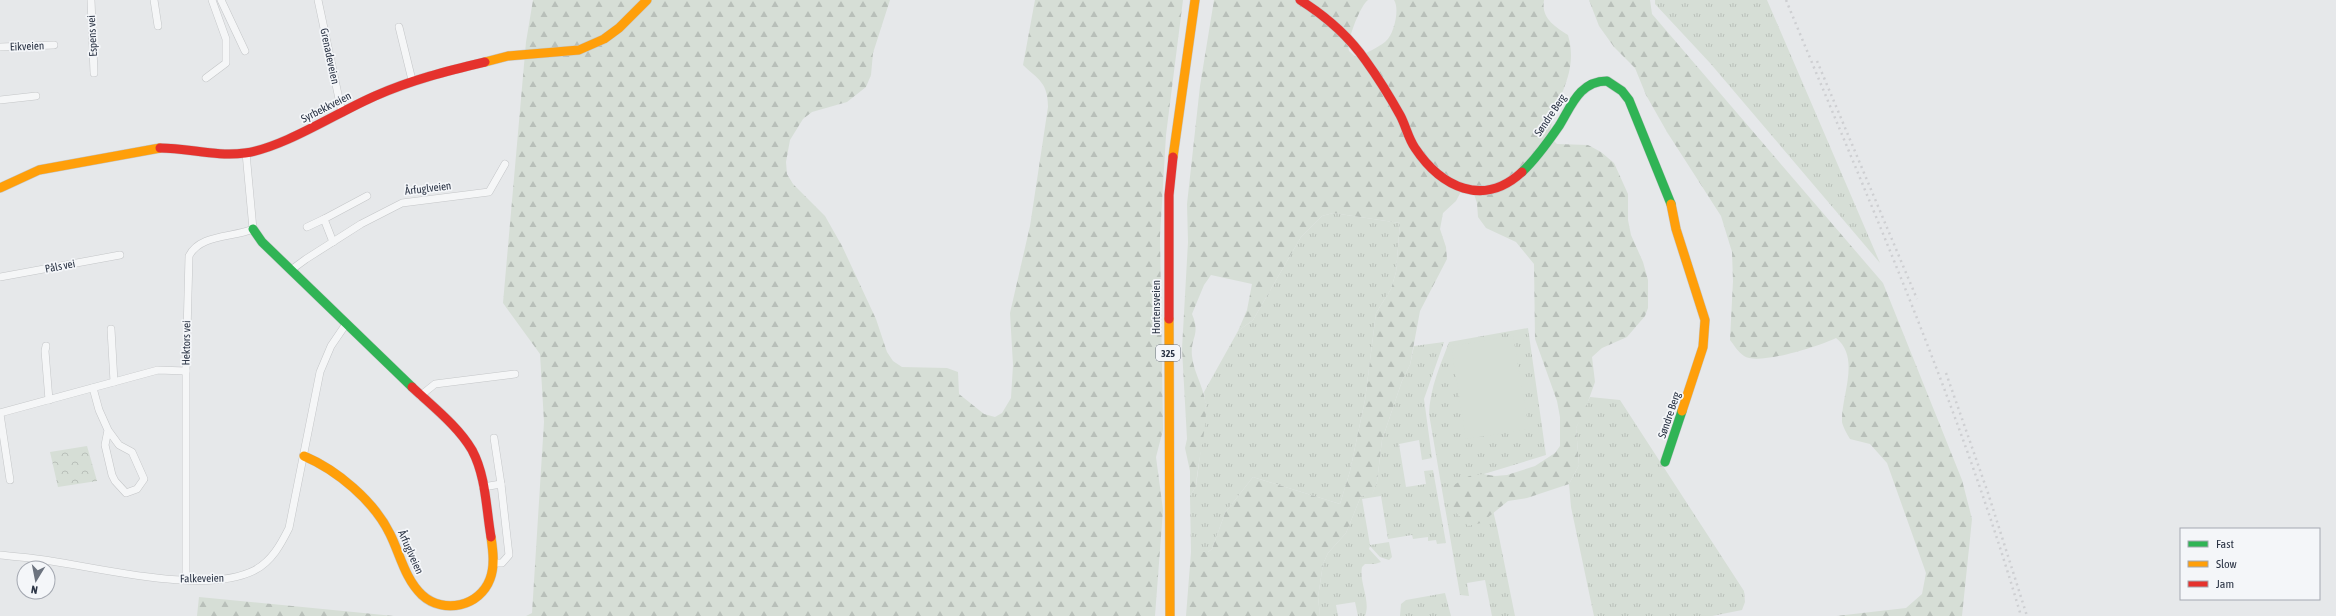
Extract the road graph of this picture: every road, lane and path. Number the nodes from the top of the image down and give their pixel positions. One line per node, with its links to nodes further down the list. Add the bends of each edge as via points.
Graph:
1 (91, 0): 14 (street, Espens vei)
2 (154, 0): 9 (street)
3 (212, 0): 15 (street, via 226,39 226,63)
4 (221, 0): 13 (street)
5 (318, 0): 19 (street, Grenadeveien)
6 (647, 0): 16 (street, Syrbekkveien, via 619,28 604,39 579,50 508,56)
7 (1195, 0): 51 (street, Hortensveien / 325, via 1175,134 1169,196)
8 (1300, 0): 44 (street, Søndre Berg, via 1326,16 1344,33 1401,116 1410,140 1422,158 1449,182 1462,188 1478,191 1508,183 1524,170 1558,127 1570,104 1584,89 1594,83 1605,81 1614,82 1622,89 1629,100 1670,199 1676,228 1705,320 1699,362)
9 (158, 26)
10 (398, 27): 16 (street)
11 (54, 45): 12 (street, Eikveien)
12 (0, 47)
13 (245, 51)
14 (94, 73)
15 (206, 78)
16 (412, 80): 19 (street, Syrbekkveien)
17 (36, 96): 18 (street)
18 (0, 100)
19 (342, 113): 20 (street, Syrbekkveien, via 283,142)
20 (246, 153): 22 (street, Syrbekkveien, via 220,155 183,148 159,148 38,170); 26 (street)
21 (505, 164): 27 (street, Årfuglveien, via 489,192 402,203)
22 (0, 188)
23 (367, 196): 24 (street)
24 (324, 219): 25 (street); 27 (street)
25 (307, 227)
26 (253, 228): 29 (street, Årfuglveien, via 262,242); 34 (street, Hektors vei, via 233,236 200,242 189,256)
27 (333, 242): 29 (street, Årfuglveien)
28 (120, 255): 30 (street, Påls vei)
29 (291, 270): 31 (street, Årfuglveien)
30 (0, 278)
31 (346, 324): 38 (street, Årfuglveien); 43 (street, Falkeveien, via 331,346 320,372)
32 (111, 329): 36 (street)
33 (46, 346): 39 (street)
34 (186, 371): 36 (street, via 158,370); 50 (street, Hektors vei)
35 (515, 374): 38 (street, via 435,384)
36 (114, 382): 37 (street)
37 (92, 388): 39 (street); 41 (street)
38 (420, 396): 47 (street, Årfuglveien, via 456,430 471,449 480,470)
39 (49, 400): 40 (street)
40 (0, 414): 45 (street)
41 (108, 430): 41 (street, via 105,445 115,481 126,493 137,489 144,479 132,452 119,445)
42 (494, 438): 46 (street)
43 (304, 456): 49 (street, Årfuglveien, via 328,467 383,522 415,589 428,599 450,606 473,600 482,593 490,581); 50 (street, Falkeveien, via 289,528 281,545 268,561 257,569 231,577)
44 (1666, 462)
45 (10, 480)
46 (501, 484): 47 (street); 49 (street, via 509,555 502,563)
47 (483, 487): 49 (street, Årfuglveien)
48 (0, 555): 50 (street, Falkeveien, via 49,560 139,576)
49 (494, 563)
50 (186, 578)
51 (1170, 616)

